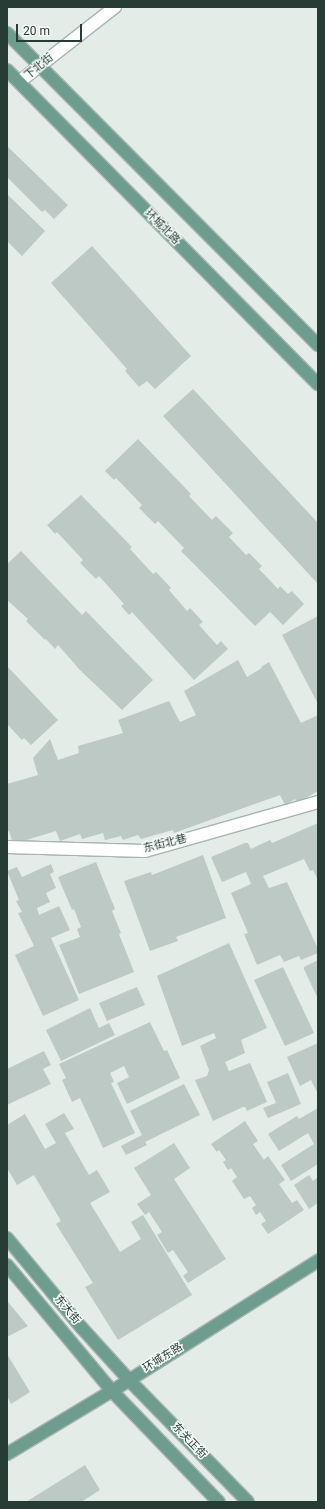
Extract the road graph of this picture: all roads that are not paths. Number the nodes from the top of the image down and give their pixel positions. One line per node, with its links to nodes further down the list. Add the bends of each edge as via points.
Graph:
1 (115, 7): 3 (street, 下北街)
2 (7, 33): 3 (main road)
3 (40, 65): 5 (street, 下北街); 6 (main road)
4 (7, 70): 5 (main road, 环城北路)
5 (19, 82): 7 (main road, 环城北路)
6 (318, 345)
7 (318, 384)
8 (318, 802): 9 (street, 东街北巷, via 145,851)
9 (7, 848)
10 (7, 1238): 13 (main road, 东大街)
11 (318, 1260): 13 (main road, 环城东路)
12 (7, 1265): 14 (main road, 东大街)
13 (129, 1380): 14 (main road, 环城东路); 17 (main road, 东关正街)
14 (112, 1391): 15 (main road, 环城东路); 16 (main road, 东关正街)
15 (7, 1454)
16 (219, 1502)
17 (248, 1502)

